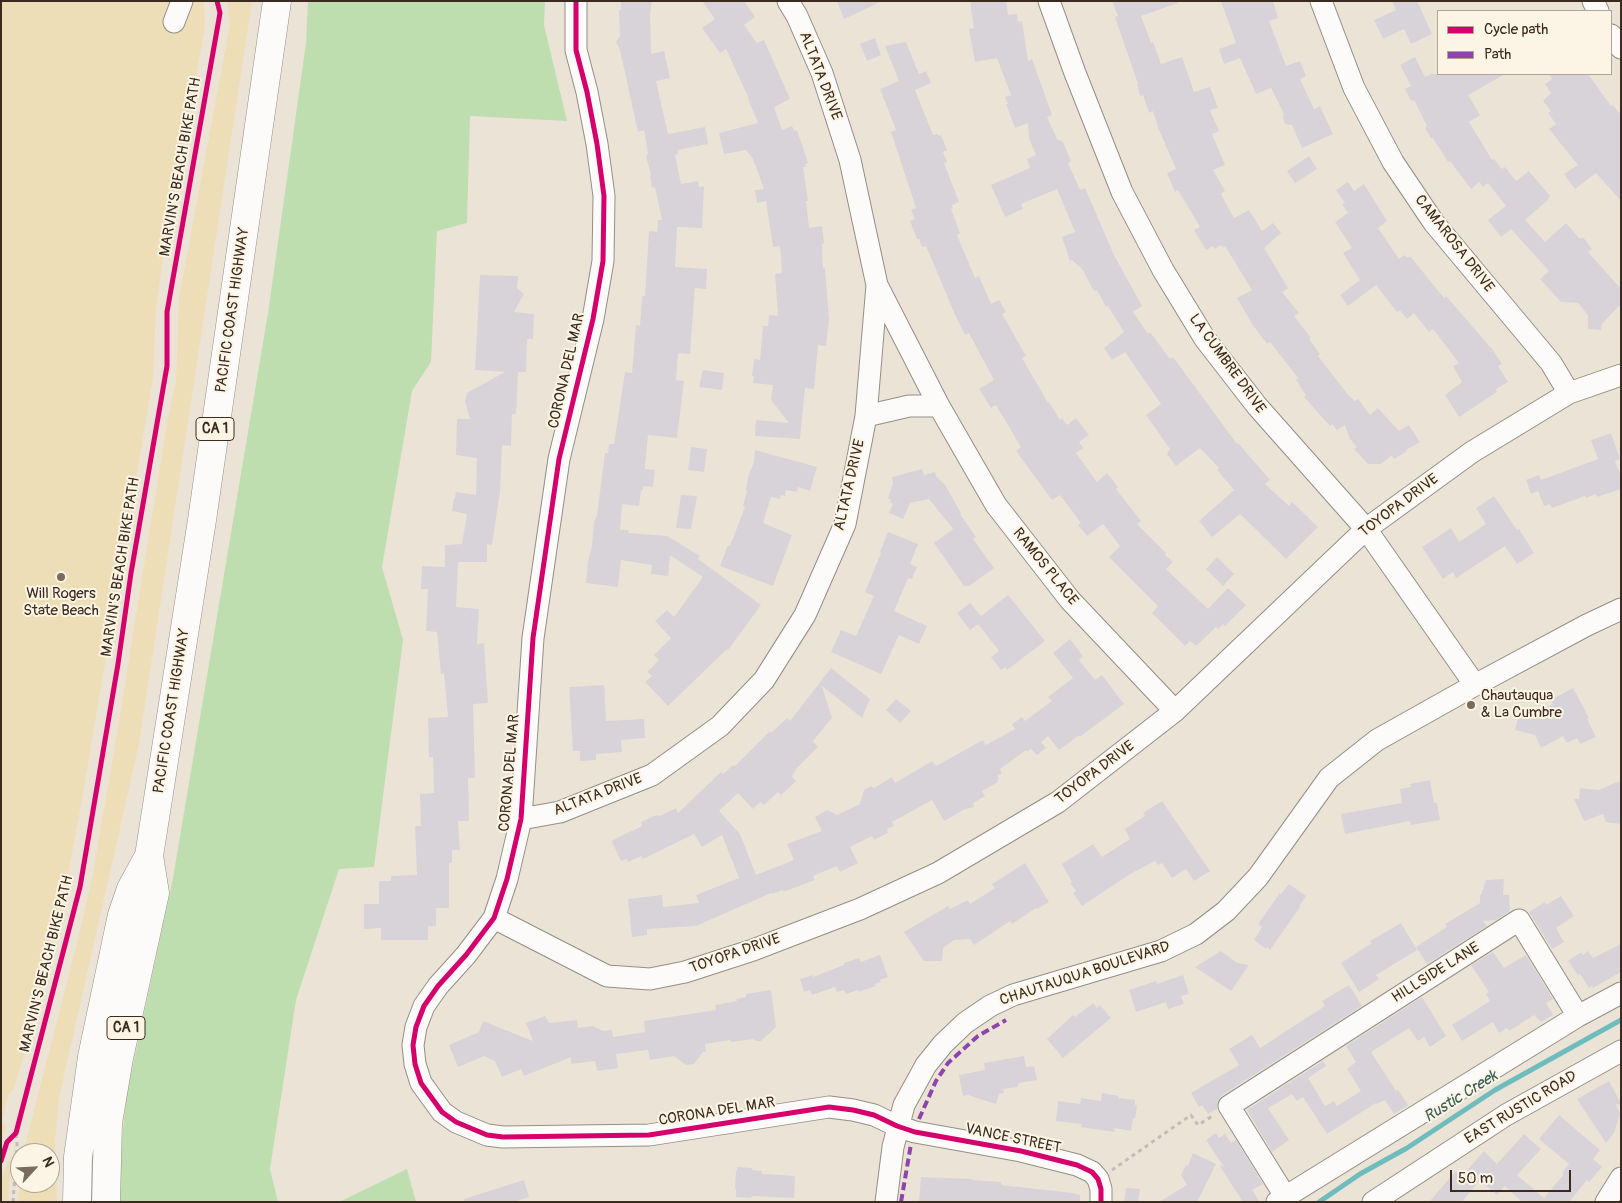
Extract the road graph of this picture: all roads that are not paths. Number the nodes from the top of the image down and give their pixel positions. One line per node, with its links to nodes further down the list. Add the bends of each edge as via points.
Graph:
1 (182, 1): 7 (street)
2 (277, 1): 20 (highway, PACIFIC COAST HIGHWAY / CA 1, via 202,520)
3 (576, 1): 19 (street, CORONA DEL MAR, via 576,50 597,144 604,196 603,261 593,319 558,468 533,638)
4 (788, 1): 10 (street, ALTATA DRIVE, via 822,73 850,160)
5 (1049, 1): 15 (street, LA CUMBRE DRIVE, via 1122,192 1162,270 1205,339 1257,406)
6 (1321, 1): 12 (street, CAMAROSA DRIVE, via 1354,88 1393,162 1434,224 1551,363)
7 (174, 22)
8 (1612, 36): 9 (street)
9 (1621, 48)
10 (877, 285): 13 (street, RAMOS PLACE); 14 (street, ALTATA DRIVE)
11 (1621, 375): 12 (street, TOYOPA DRIVE)
12 (1569, 393): 15 (street, TOYOPA DRIVE, via 1472,452)
13 (939, 406): 14 (street, via 909,406); 18 (street, RAMOS PLACE, via 996,506 1070,600)
14 (866, 416): 19 (street, ALTATA DRIVE, via 845,524 805,615 764,680 720,726 652,775 560,812)
15 (1366, 529): 17 (street, LA CUMBRE DRIVE); 18 (street, TOYOPA DRIVE)
16 (1621, 609): 17 (street, CHAUTAUQUA BOULEVARD)
17 (1475, 685): 26 (street, CHAUTAUQUA BOULEVARD, via 1377,740 1329,778 1258,877 1226,911 1196,934 1161,951 1014,995 965,1023 926,1065 904,1105)
18 (1174, 711): 22 (street, TOYOPA DRIVE, via 1058,802 938,873 842,916 685,972 650,979 607,976)
19 (521, 819): 22 (street, CORONA DEL MAR)
20 (149, 856): 21 (highway, PACIFIC COAST HIGHWAY / CA 1); 31 (highway, PACIFIC COAST HIGHWAY / CA 1, via 155,893 108,1123)
21 (131, 888): 29 (highway, PACIFIC COAST HIGHWAY / CA 1, via 122,915 92,1057 78,1157); 30 (highway, via 133,927 94,1119)
22 (494, 918): 26 (street, CORONA DEL MAR, via 438,986 424,1006 416,1027 413,1046 421,1083 442,1112 456,1122 487,1135 503,1137 649,1134 829,1107 874,1115)
23 (1621, 993): 24 (street)
24 (1578, 1016): 28 (street); 28 (street, HILLSIDE LANE, via 1519,920 1229,1106)
25 (1621, 1051): 34 (street, EAST RUSTIC ROAD, via 1506,1115)
26 (897, 1126): 32 (street, CHAUTAUQUA BOULEVARD); 33 (street, VANCE STREET, via 1077,1165 1098,1179)
27 (1621, 1178): 35 (street)
28 (1281, 1199)
29 (77, 1202)
30 (91, 1202)
31 (106, 1202)
32 (886, 1202)
33 (1101, 1202)
34 (1373, 1202)
35 (1606, 1202)

